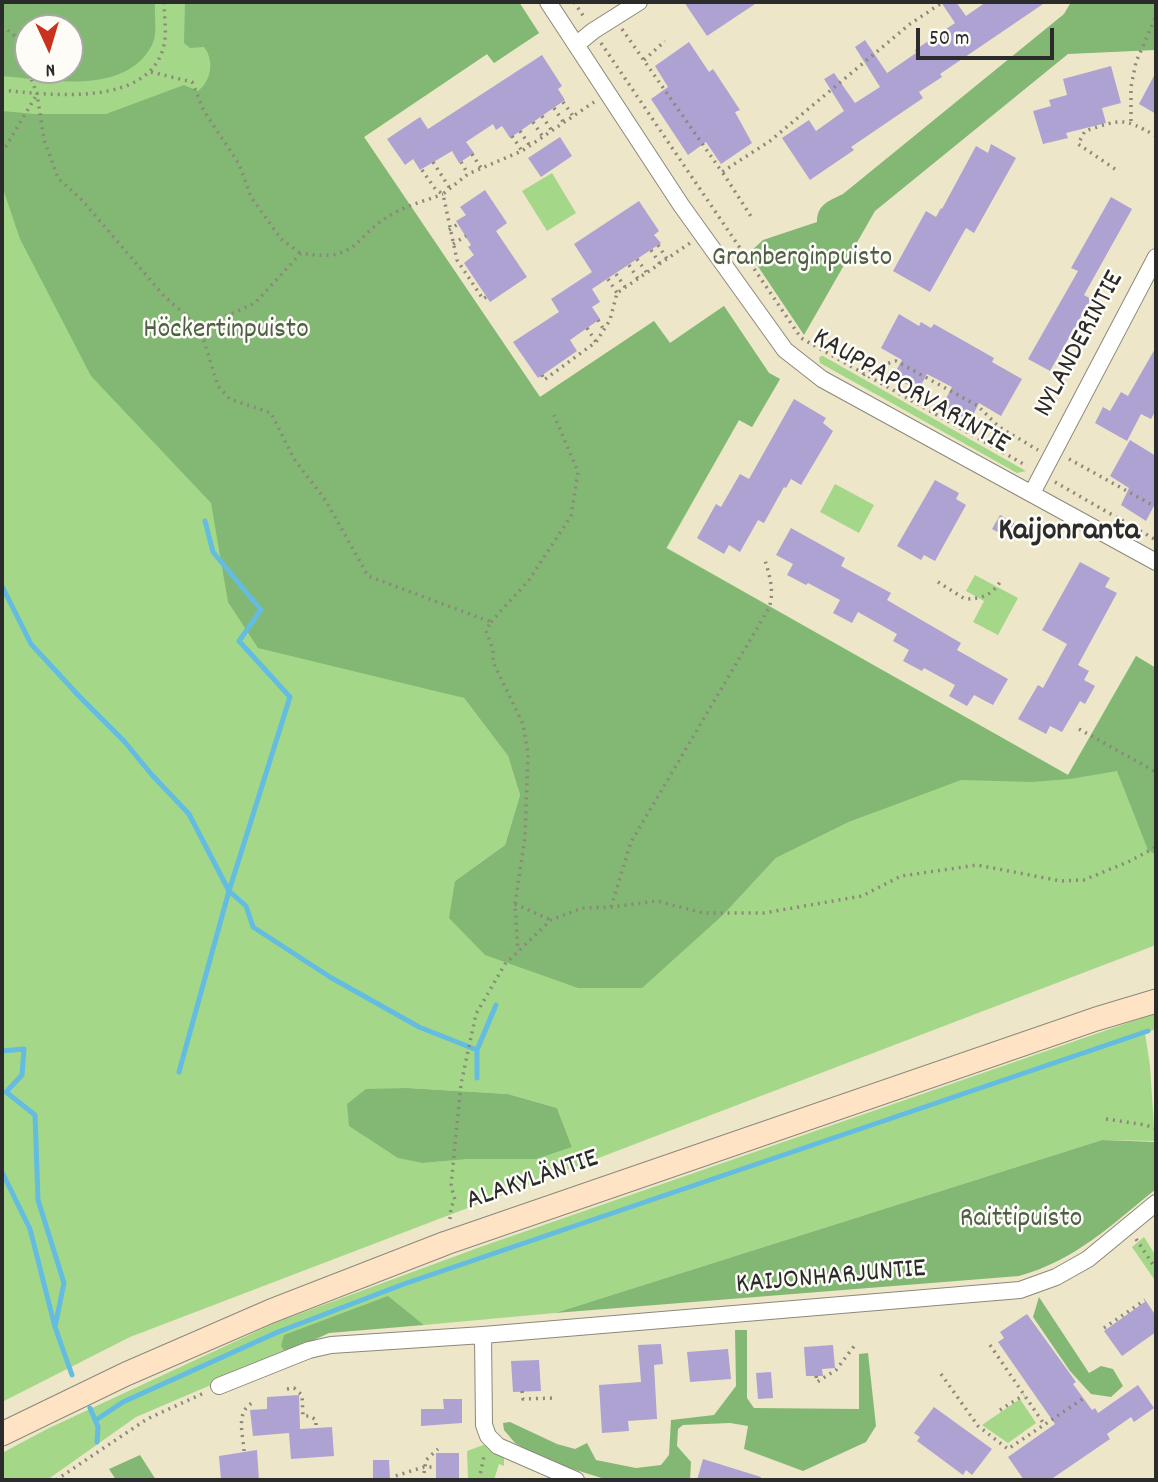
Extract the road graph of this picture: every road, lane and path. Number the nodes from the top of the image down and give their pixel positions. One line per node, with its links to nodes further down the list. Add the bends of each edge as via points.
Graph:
1 (164, 2): 13 (path, via 164,45)
2 (548, 2): 11 (street, KAUPPAPORVARINTIE)
3 (574, 2): 9 (path)
4 (639, 2): 7 (street)
5 (943, 2): 38 (path, via 770,141)
6 (1156, 16): 22 (path, via 1136,62)
7 (615, 19): 9 (street); 12 (path)
8 (2, 26): 16 (path, via 15,36)
9 (593, 31): 11 (street); 69 (path, via 801,338)
10 (665, 41): 12 (path)
11 (576, 45): 15 (street, KAUPPAPORVARINTIE)
12 (644, 60): 38 (path)
13 (151, 72): 16 (path, via 118,90); 50 (path, via 192,82 204,111 239,164 251,197 281,239)
14 (2, 90): 16 (path)
15 (607, 93): 20 (path); 45 (street, KAUPPAPORVARINTIE)
16 (37, 94): 31 (path); 64 (path, via 44,140 58,178 164,296)
17 (563, 102): 20 (path)
18 (554, 108): 23 (path)
19 (542, 116): 25 (path)
20 (573, 117): 23 (path)
21 (533, 122): 28 (path)
22 (1131, 122): 27 (path); 36 (path, via 1118,120 1085,131 1077,144)
23 (564, 123): 25 (path)
24 (520, 131): 29 (path)
25 (552, 131): 28 (path)
26 (512, 136): 30 (path)
27 (1156, 136)
28 (543, 137): 29 (path)
29 (530, 146): 30 (path)
30 (522, 151): 35 (path)
31 (2, 153)
32 (472, 154): 35 (path)
33 (433, 162): 40 (path)
34 (461, 162): 39 (path)
35 (481, 169): 39 (path)
36 (1115, 169)
37 (422, 170): 41 (path)
38 (722, 172): 42 (path)
39 (468, 174): 40 (path)
40 (449, 187): 41 (path)
41 (443, 194): 44 (path); 50 (path, via 395,212 342,255)
42 (752, 218)
43 (458, 224): 44 (path)
44 (450, 230): 47 (path)
45 (702, 235): 53 (path); 73 (street, KAUPPAPORVARINTIE, via 785,350 803,366)
46 (466, 236): 47 (path)
47 (453, 244): 62 (path)
48 (658, 245): 53 (path)
49 (650, 250): 54 (path)
50 (300, 253): 64 (path, via 255,303)
51 (1156, 257): 71 (street, NYLANDERINTIE)
52 (638, 259): 56 (path)
53 (667, 259): 54 (path)
54 (660, 264): 56 (path)
55 (629, 265): 59 (path)
56 (647, 273): 59 (path)
57 (616, 274): 60 (path)
58 (608, 279): 61 (path)
59 (638, 279): 60 (path)
60 (625, 287): 61 (path)
61 (617, 293): 66 (path)
62 (486, 298)
63 (598, 320): 66 (path)
64 (200, 328): 80 (path, via 218,386 230,399 271,413 294,459 326,501 368,576)
65 (587, 328): 67 (path)
66 (604, 330): 67 (path)
67 (596, 342): 68 (path, via 544,380)
68 (542, 375)
69 (863, 375): 71 (path, via 896,361 978,406 999,427); 72 (path)
70 (554, 415): 80 (path, via 578,472 571,516 528,580)
71 (1053, 454): 72 (street, NYLANDERINTIE); 74 (path)
72 (1042, 475): 73 (street, NYLANDERINTIE); 75 (path)
73 (1032, 493): 77 (street, KAUPPAPORVARINTIE)
74 (1156, 507)
75 (1156, 540)
76 (764, 557): 85 (path, via 771,581 769,608 631,842)
77 (1156, 562)
78 (938, 582): 79 (path, via 965,599 987,596)
79 (1000, 582)
80 (491, 622): 84 (path, via 486,631 493,662 523,724 528,754 525,836)
81 (1079, 729): 82 (path)
82 (1156, 772)
83 (1156, 846): 85 (path, via 1084,880 1061,881 976,865 901,876 862,896 764,913 703,913 657,901)
84 (515, 904): 86 (path); 87 (path)
85 (611, 907): 86 (path, via 582,908)
86 (551, 920): 87 (path)
87 (518, 951): 94 (path, via 505,964 476,1014 461,1084)
88 (1156, 994): 90 (main road, ALAKYLÄNTIE)
89 (1156, 1001): 90 (main road, ALAKYLÄNTIE)
90 (1097, 1019): 114 (main road, ALAKYLÄNTIE, via 446,1243 271,1311)
91 (1105, 1119): 92 (path)
92 (1156, 1129)
93 (1156, 1203): 95 (street, KAIJONHARJUNTIE)
94 (450, 1219)
95 (1127, 1227): 96 (path); 99 (street, KAIJONHARJUNTIE, via 1088,1259 1020,1290)
96 (1156, 1269)
97 (1145, 1300): 98 (path)
98 (1104, 1328)
99 (483, 1335): 104 (street, KAIJONHARJUNTIE, via 331,1345); 115 (street)
100 (855, 1345): 103 (path, via 836,1370 817,1382)
101 (990, 1345): 107 (path)
102 (941, 1374): 112 (path, via 978,1426 1008,1449)
103 (816, 1376)
104 (219, 1386): 120 (path, via 147,1419)
105 (287, 1389): 113 (path, via 294,1388 302,1395 303,1416 316,1420)
106 (522, 1391): 108 (path, via 523,1399)
107 (1024, 1395): 111 (path); 112 (path)
108 (555, 1398)
109 (1084, 1398): 112 (path)
110 (254, 1402): 117 (path, via 241,1414)
111 (1000, 1410)
112 (1044, 1424)
113 (316, 1428)
114 (2, 1434)
115 (488, 1436): 124 (path); 125 (street, via 498,1446)
116 (438, 1449): 119 (path, via 426,1460)
117 (244, 1451)
118 (432, 1467): 119 (path)
119 (424, 1469): 121 (path); 122 (path); 123 (path)
120 (56, 1480)
121 (392, 1480)
122 (423, 1480)
123 (429, 1480)
124 (479, 1480)
125 (576, 1480)

